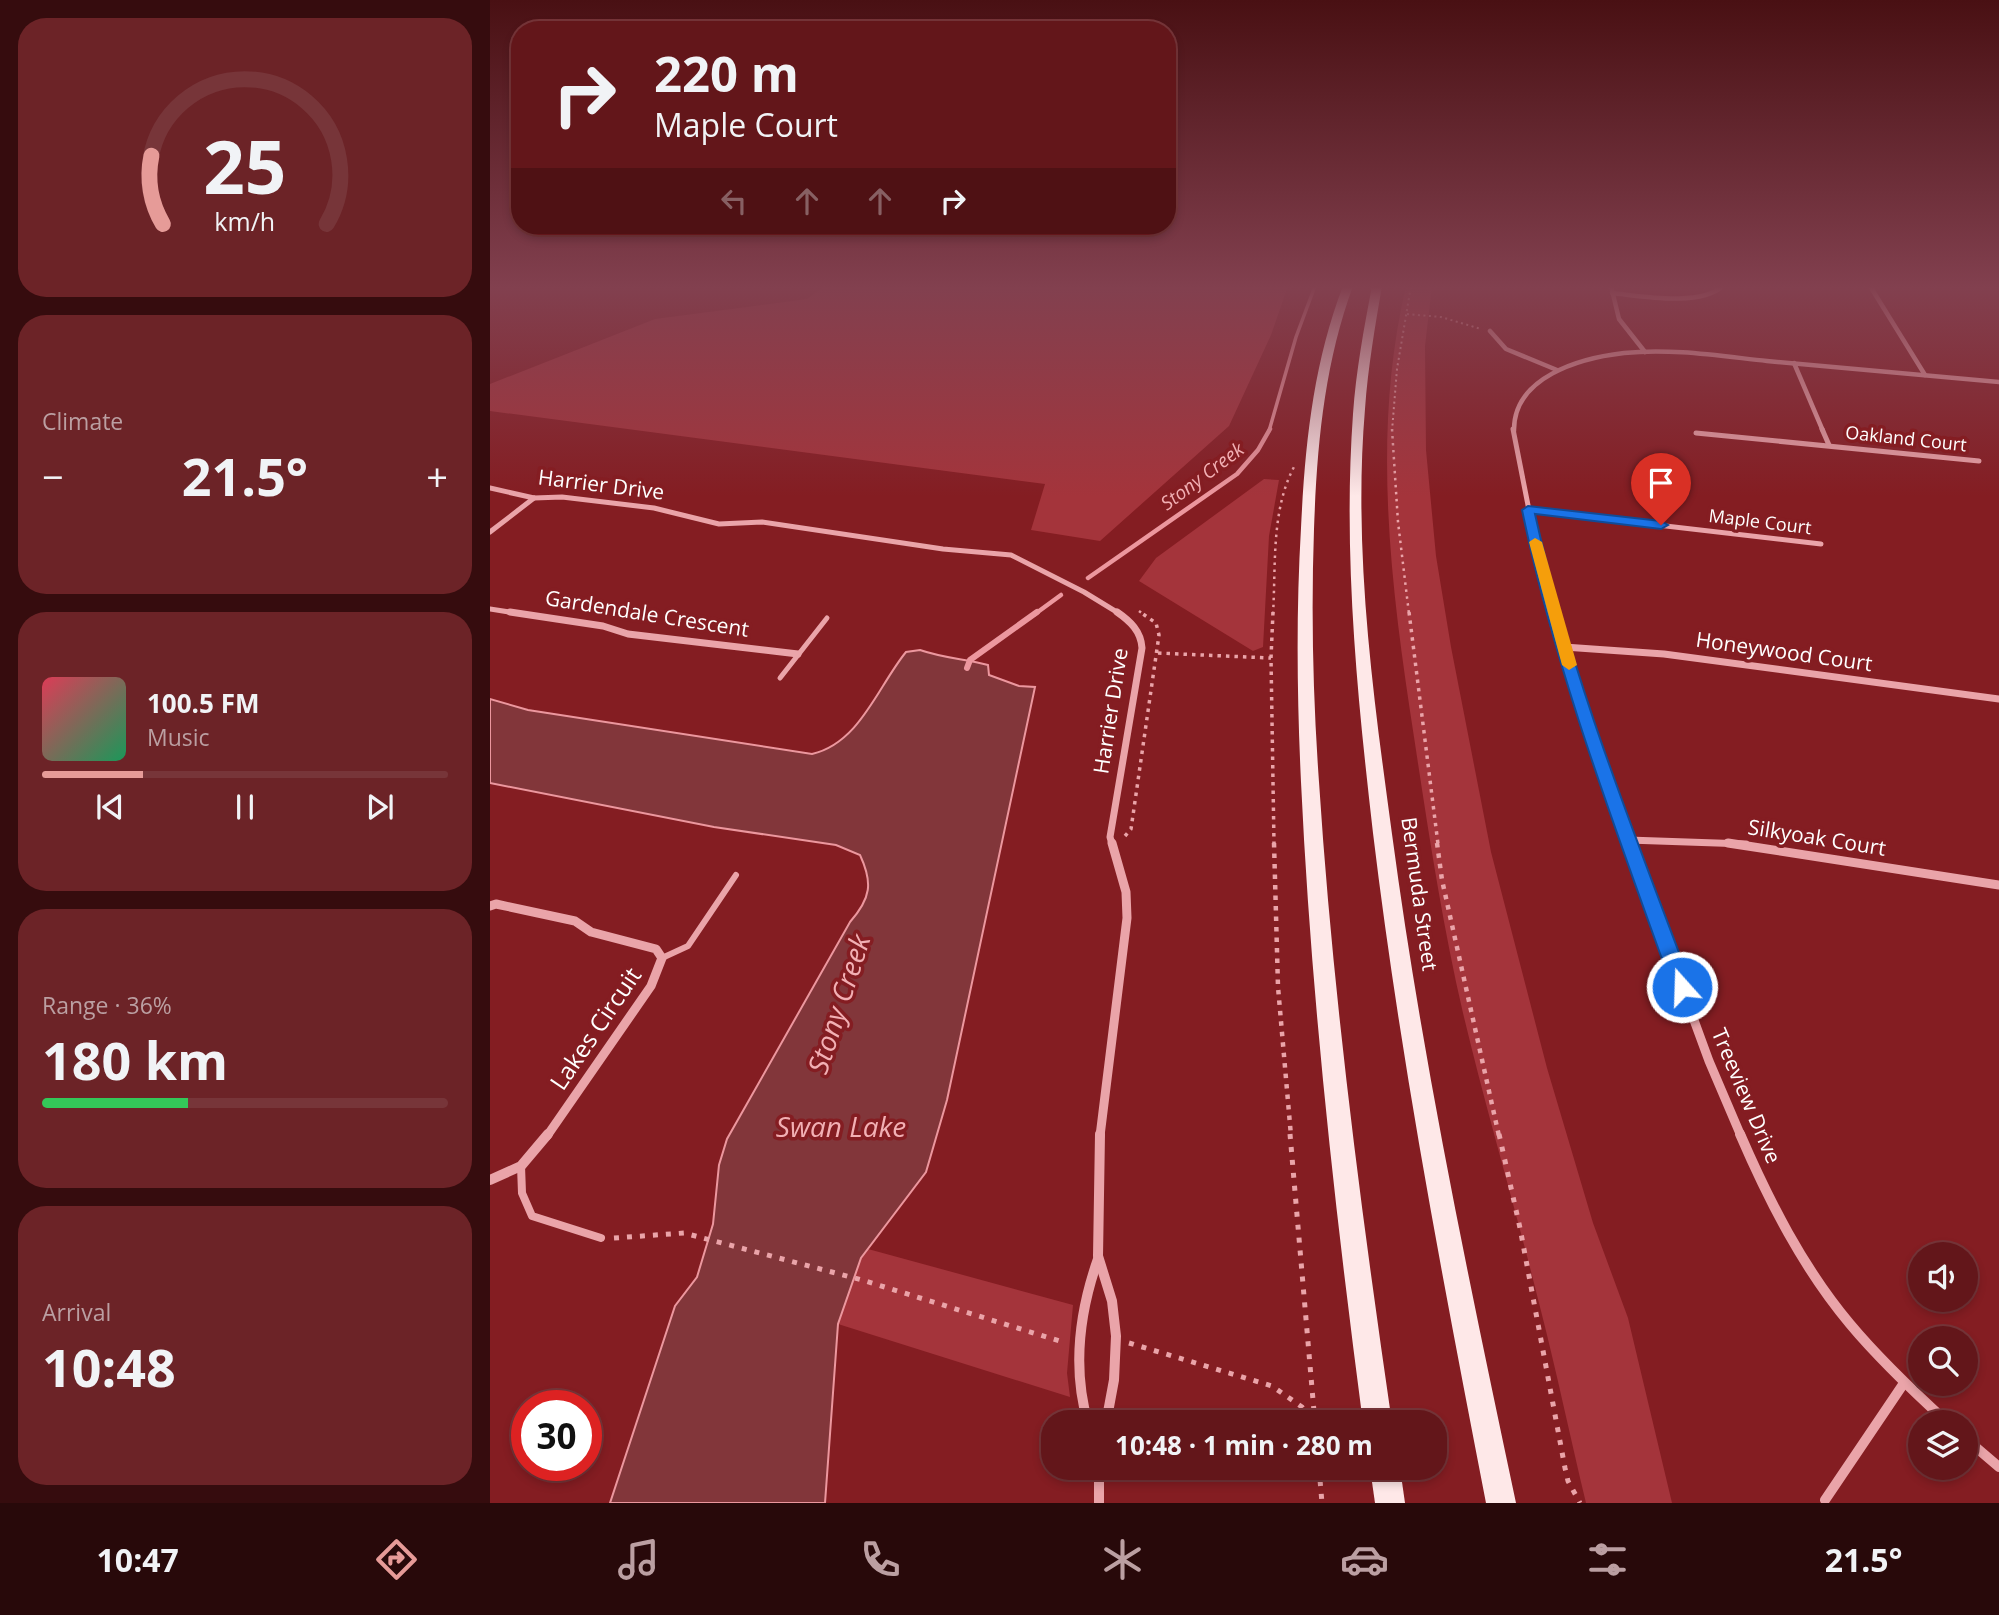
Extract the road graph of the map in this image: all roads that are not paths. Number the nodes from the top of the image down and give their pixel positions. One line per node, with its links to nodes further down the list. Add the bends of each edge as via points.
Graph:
1 (1329, 356): 37 (main road, via 1316,421 1306,551 1311,806 1324,975)
2 (1366, 356): 46 (main road, Bermuda Street, via 1357,464 1357,544 1365,687 1383,842 1457,1289)
3 (1523, 356): 8 (street)
4 (1608, 356): 8 (street, Treeview Drive)
5 (1701, 356): 7 (street, Treeview Drive)
6 (1913, 356): 9 (street)
7 (1794, 363): 9 (street, Treeview Drive); 12 (street, Oakland Court)
8 (1557, 370): 16 (street, Treeview Drive, via 1524,396 1513,421)
9 (1925, 375): 10 (street, Treeview Drive)
10 (1999, 382)
11 (1696, 433): 12 (street, Oakland Court)
12 (1829, 445): 13 (street, Oakland Court)
13 (1979, 461)
14 (490, 488): 15 (street, Harrier Drive)
15 (534, 498): 17 (street); 33 (street, Harrier Drive, via 643,507 719,524 762,522 943,550 1000,552 1124,615 1136,630 1141,653 1110,837 1126,892 1127,918 1099,1158)
16 (1528, 510): 18 (street, Maple Court); 21 (street, Treeview Drive)
17 (490, 532)
18 (1821, 544)
19 (490, 609): 22 (street, Gardendale Crescent, via 628,634)
20 (827, 618): 22 (lane)
21 (1564, 647): 24 (street, Honeywood Court, via 1664,654); 25 (street, Treeview Drive)
22 (798, 654): 23 (lane)
23 (780, 678)
24 (1999, 699)
25 (1628, 840): 27 (street, Silkyoak Court, via 1737,843); 34 (street, Treeview Drive, via 1709,1061 1761,1182 1849,1323)
26 (736, 875): 29 (lane, via 688,946)
27 (1999, 886)
28 (490, 906): 29 (street, Lakes Circuit, via 575,921 591,932 656,949)
29 (662, 958): 30 (street, Lakes Circuit, via 651,986)
30 (521, 1166): 31 (street); 32 (lane, via 519,1184 532,1216)
31 (490, 1180)
32 (601, 1238)
33 (1098, 1259): 35 (street, Harrier Drive, via 1087,1287 1079,1344); 36 (street, Harrier Drive, via 1113,1306 1115,1340)
34 (1904, 1383): 38 (street, Treeview Drive); 43 (street)
35 (1083, 1410)
36 (1108, 1410)
37 (1376, 1410)
38 (1934, 1410)
39 (1978, 1449): 40 (street)
40 (1999, 1467)
41 (1098, 1480): 44 (street)
42 (1387, 1480): 45 (main road)
43 (1825, 1500)
44 (1099, 1503)
45 (1390, 1503)
46 (1501, 1503)

